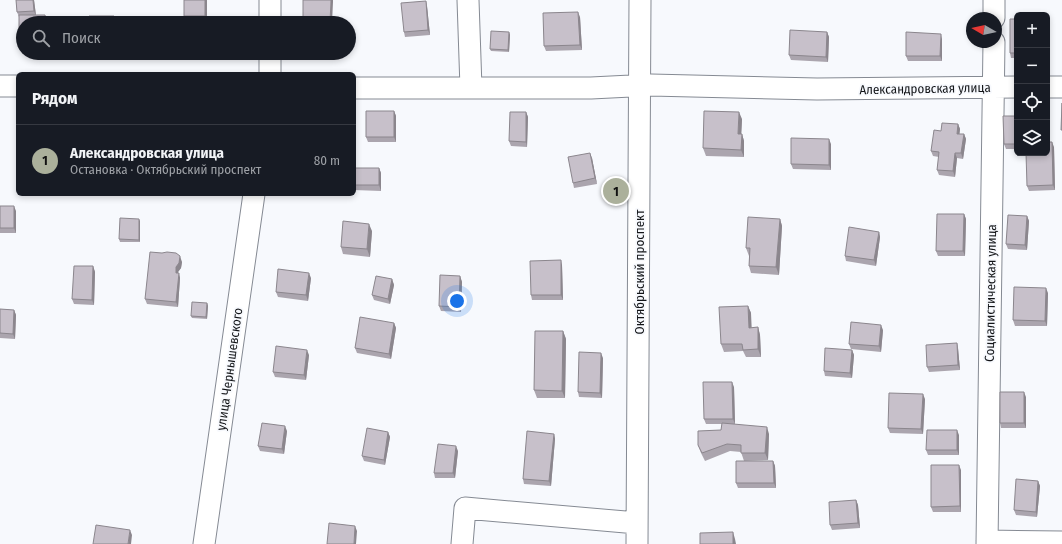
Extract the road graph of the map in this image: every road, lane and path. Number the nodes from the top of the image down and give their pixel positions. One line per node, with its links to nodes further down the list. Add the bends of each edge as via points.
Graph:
1 (270, 0): 6 (street)
2 (468, 0): 18 (street)
3 (640, 0): 10 (street, Октябрьский проспект)
4 (994, 0): 5 (street)
5 (994, 12)
6 (270, 16)
7 (994, 48): 13 (street, Социалистическая улица)
8 (270, 60): 9 (street)
9 (270, 72)
10 (640, 85): 13 (street, Александровская улица, via 817,89); 18 (street, Александровская улица, via 591,88); 20 (street, Октябрьский проспект)
11 (0, 86): 12 (street)
12 (16, 86)
13 (994, 87): 14 (street, Александровская улица); 21 (street, Социалистическая улица)
14 (1014, 87)
15 (1050, 87): 16 (street)
16 (1062, 87)
17 (356, 88): 18 (street, Александровская улица)
18 (471, 88)
19 (254, 196): 23 (street, улица Чернышевского)
20 (637, 523): 24 (street, via 465,508); 25 (street, Октябрьский проспект)
21 (987, 542): 22 (street)
22 (1062, 542)
23 (204, 544)
24 (462, 544)
25 (637, 544)

